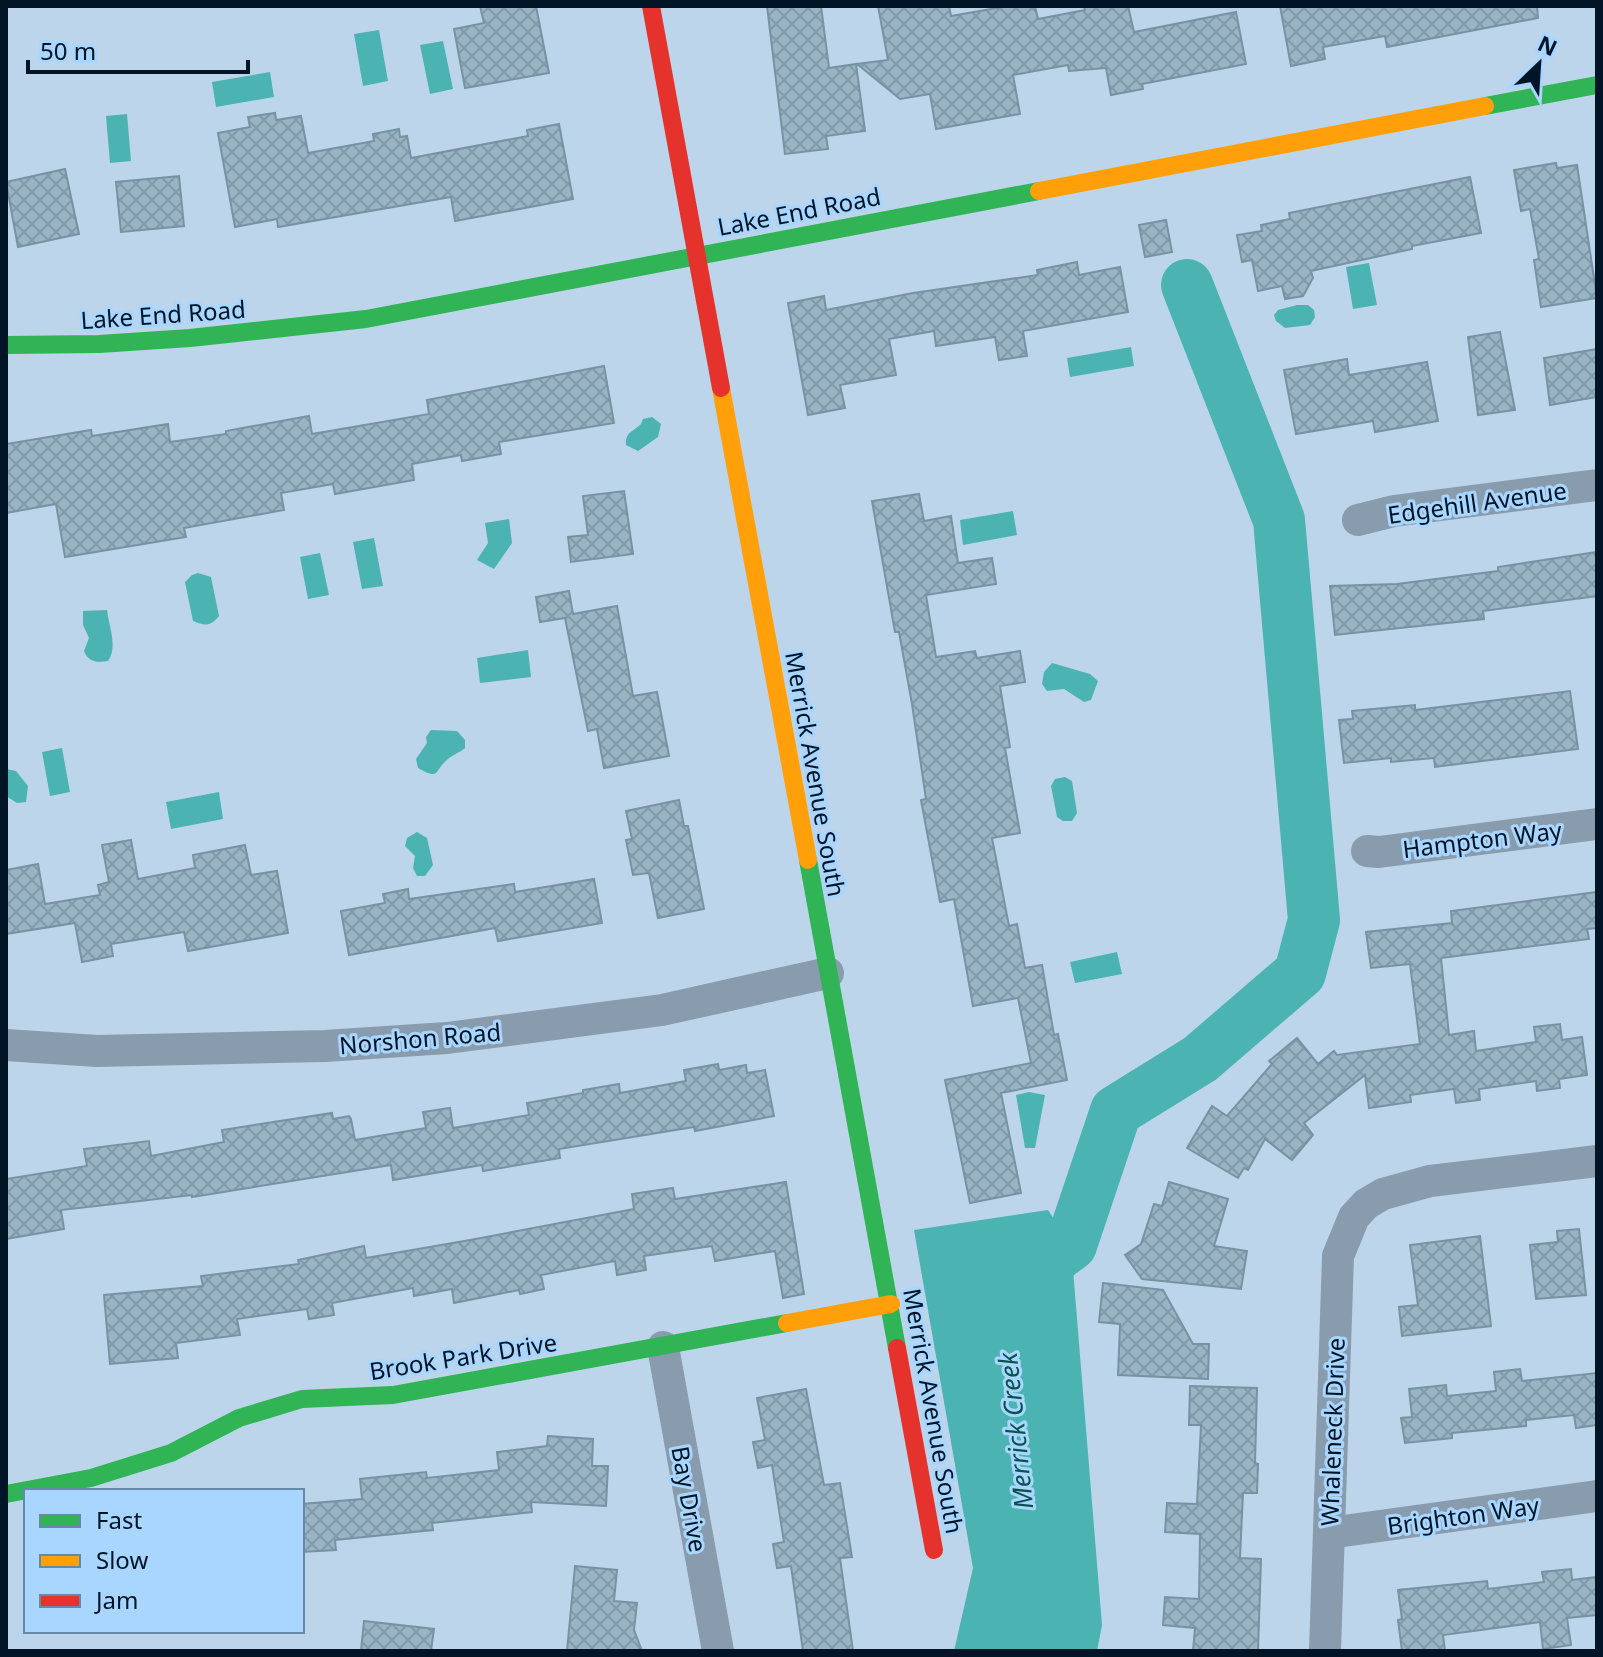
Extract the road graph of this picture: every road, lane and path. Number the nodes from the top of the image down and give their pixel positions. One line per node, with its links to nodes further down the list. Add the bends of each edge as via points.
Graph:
1 (651, 6): 3 (street, Merrick Avenue South)
2 (1597, 85): 3 (street, Lake End Road)
3 (695, 255): 4 (street, Lake End Road, via 366,319 190,338); 9 (street, Merrick Avenue South)
4 (6, 345)
5 (1597, 485): 6 (street, Edgehill Avenue)
6 (1358, 520)
7 (1597, 824): 8 (street, Hampton Way)
8 (1367, 851)
9 (828, 973): 10 (street, Norshon Road, via 662,1010 447,1038 97,1051); 12 (street, Merrick Avenue South)
10 (6, 1045)
11 (1597, 1161): 16 (street, Whaleneck Drive, via 1430,1181 1383,1194 1354,1217 1338,1256)
12 (891, 1304): 13 (street, Brook Park Drive); 17 (street, Merrick Avenue South)
13 (663, 1347): 14 (street, Brook Park Drive, via 393,1395 302,1399 239,1418 171,1453 91,1478); 18 (street, Bay Drive)
14 (33, 1489)
15 (1597, 1496): 16 (street, Brighton Way)
16 (1329, 1533): 19 (street, Whaleneck Drive)
17 (934, 1550)
18 (718, 1651)
19 (1325, 1651)

